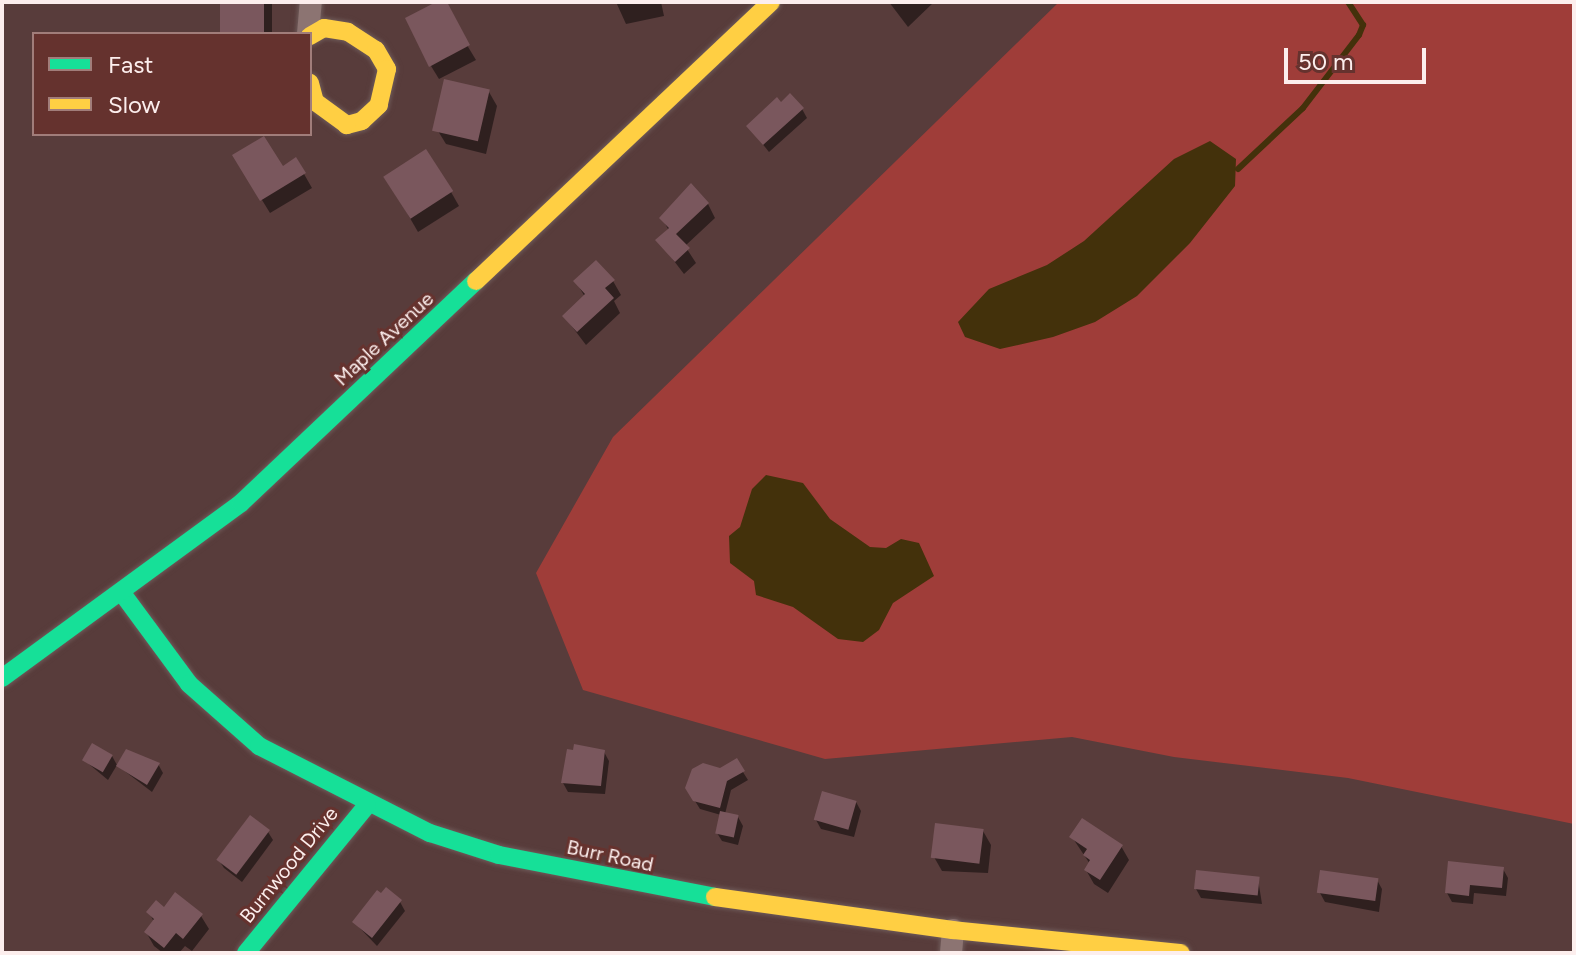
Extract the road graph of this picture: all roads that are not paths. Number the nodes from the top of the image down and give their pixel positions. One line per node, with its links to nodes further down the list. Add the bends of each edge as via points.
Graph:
1 (311, 2): 3 (street)
2 (771, 2): 6 (street, Maple Avenue, via 241,503)
3 (309, 32)
4 (312, 34): 5 (street, via 324,28 348,32 376,50 387,69 379,105 362,121 347,125 315,102)
5 (312, 91)
6 (122, 593): 7 (street, Maple Avenue); 8 (street, Burr Road, via 189,684 226,720 259,746)
7 (2, 678)
8 (367, 805): 9 (street, Burr Road, via 499,855 654,888); 10 (street, Burnwood Drive)
9 (953, 930): 11 (street); 12 (street, Burr Road)
10 (246, 953)
11 (951, 953)
12 (1181, 953)

